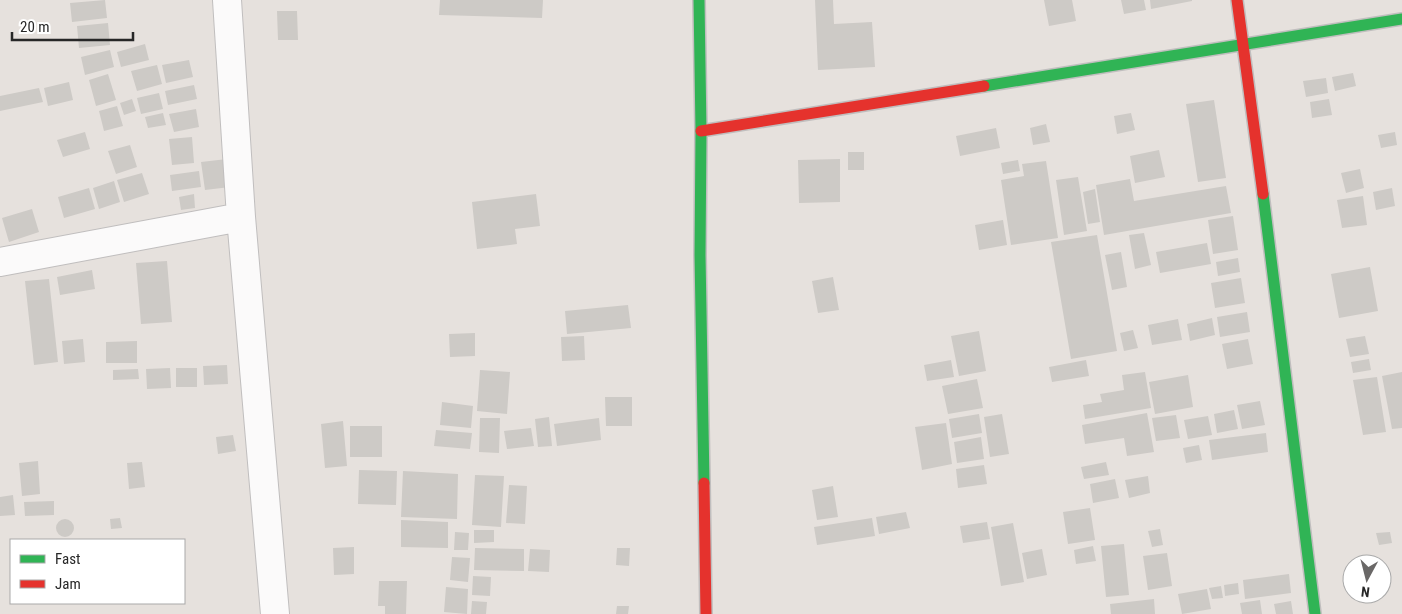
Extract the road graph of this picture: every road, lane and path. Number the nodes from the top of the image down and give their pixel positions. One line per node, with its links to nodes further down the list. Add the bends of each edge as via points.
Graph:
1 (227, 0): 7 (street)
2 (700, 0): 6 (street)
3 (1237, 0): 5 (street)
4 (1402, 19): 5 (street)
5 (1244, 44): 6 (street); 11 (street)
6 (702, 131): 10 (street, via 700,255)
7 (241, 217): 8 (street); 9 (street)
8 (0, 262)
9 (275, 614)
10 (706, 614)
11 (1315, 614)

